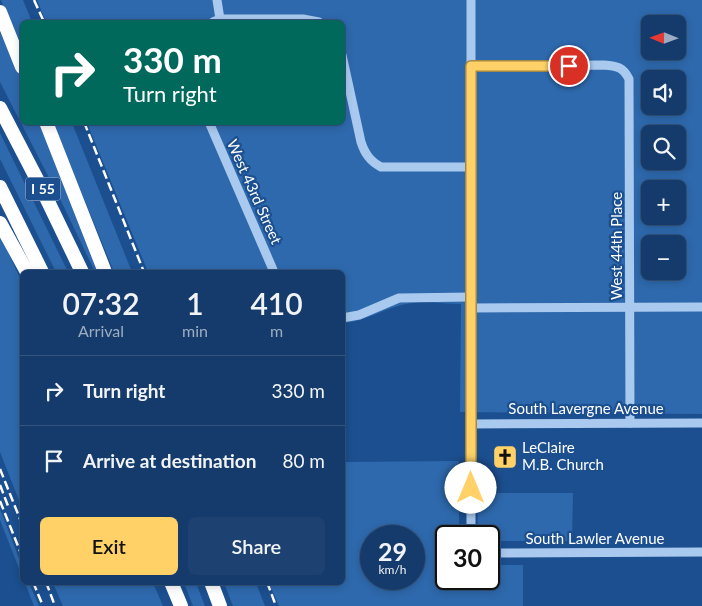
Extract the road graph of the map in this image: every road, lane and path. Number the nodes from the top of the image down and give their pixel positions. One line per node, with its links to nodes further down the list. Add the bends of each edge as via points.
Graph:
1 (217, 0): 4 (street)
2 (471, 0): 8 (street)
3 (0, 12): 7 (highway)
4 (217, 20)
5 (260, 20): 6 (street)
6 (309, 20)
7 (20, 62)
8 (471, 66): 13 (street); 22 (street, West 44th Place, via 604,65 625,70 630,89)
9 (345, 69): 13 (street, via 361,142 373,163 381,167)
10 (0, 108): 18 (highway, I 55)
11 (47, 125): 19 (highway)
12 (209, 125): 20 (street, West 43rd Street)
13 (471, 166): 21 (street)
14 (0, 187): 17 (highway, I 55)
15 (0, 223): 16 (highway)
16 (26, 270)
17 (41, 270)
18 (81, 270)
19 (104, 270)
20 (273, 270)
21 (471, 297): 24 (street); 25 (street, via 400,298)
22 (630, 307): 23 (street); 24 (street); 26 (street, West 44th Place)
23 (702, 307)
24 (471, 308): 28 (street)
25 (345, 317)
26 (630, 423): 27 (street, South Lavergne Avenue); 28 (street, South Lavergne Avenue)
27 (702, 423)
28 (471, 424): 29 (street)
29 (471, 525)
30 (702, 552): 31 (street, South Lawler Avenue)
31 (500, 553)
32 (172, 585): 34 (highway)
33 (212, 585): 35 (highway)
34 (181, 606)
35 (220, 606)

